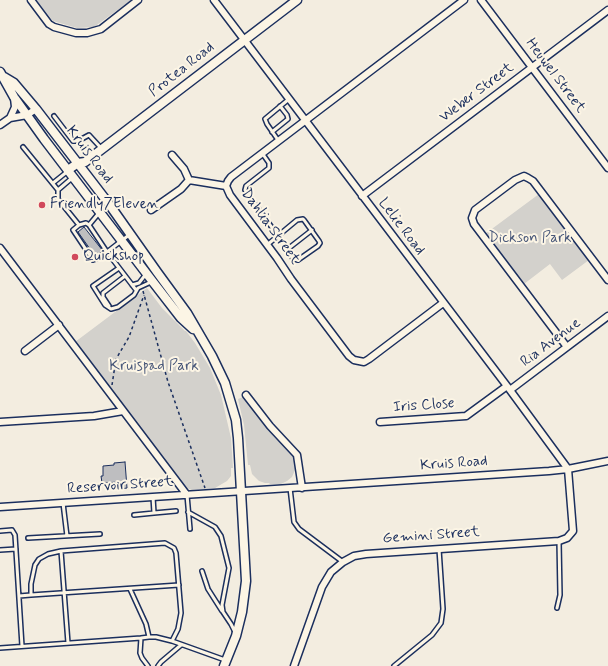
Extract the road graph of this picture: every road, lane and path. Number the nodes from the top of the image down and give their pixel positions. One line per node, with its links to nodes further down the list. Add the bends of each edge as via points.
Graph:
1 (31, 0): 2 (street, via 54,27 87,33 101,29)
2 (138, 0)
3 (214, 0): 8 (street, Lelie Road)
4 (297, 0): 8 (street, Protea Road)
5 (464, 0): 18 (street, Dahlia Street)
6 (481, 0): 9 (street, Heuwel Street)
7 (608, 10): 9 (street, Weber Street)
8 (244, 40): 12 (street, Lelie Road); 23 (street, Protea Road)
9 (532, 68): 27 (street, Heuwel Street); 34 (street, Weber Street)
10 (2, 75): 11 (street, Kruis Road); 14 (street, Kruis Road, via 14,83)
11 (14, 97): 15 (street, Kruis Road); 17 (street)
12 (289, 99): 13 (lane); 18 (street, Lelie Road)
13 (280, 106): 20 (lane, via 265,121); 20 (lane, via 288,119)
14 (36, 109): 15 (street); 26 (street, Kruis Road)
15 (27, 115): 17 (street); 28 (street, Kruis Road)
16 (54, 116): 23 (lane, via 73,140 78,141 89,135)
17 (10, 118): 19 (street)
18 (305, 121): 21 (street, Dahlia Street); 34 (street, Lelie Road)
19 (0, 125)
20 (272, 132): 21 (lane)
21 (278, 141): 24 (street, Dahlia Street)
22 (23, 147): 31 (lane)
23 (102, 149): 26 (street, Protea Road)
24 (262, 154): 32 (street, Dahlia Street, via 231,177); 41 (lane, via 269,163 269,168 246,186 245,190)
25 (172, 155): 30 (street, via 184,169)
26 (82, 165): 28 (street, Protea Road); 29 (street, Protea Road); 40 (street, Kruis Road)
27 (608, 168)
28 (68, 170): 29 (street, Kruis Road); 31 (lane)
29 (74, 177): 33 (lane); 36 (street, Kruis Road)
30 (189, 180): 32 (street); 35 (street, via 181,189)
31 (53, 183): 33 (lane)
32 (226, 186): 43 (street, Dahlia Street)
33 (58, 190): 37 (lane, via 58,199)
34 (362, 196): 55 (street, Lelie Road)
35 (151, 210)
36 (100, 212): 38 (lane); 42 (street, Kruis Road)
37 (80, 225): 38 (lane); 45 (lane, via 74,228 73,232 92,259)
38 (89, 225): 45 (lane)
39 (312, 230): 39 (lane, via 319,244 300,259 294,260 289,248); 41 (lane, via 300,218)
40 (130, 234): 42 (lane); 59 (street, Kruis Road, via 187,313)
41 (278, 236): 43 (lane)
42 (121, 240): 45 (lane); 47 (street, Kruis Road)
43 (267, 245): 55 (street, Dahlia Street, via 349,356 358,362 369,360)
44 (0, 248): 58 (street)
45 (107, 252): 46 (lane)
46 (118, 268): 48 (lane); 56 (lane, via 93,285 105,305)
47 (147, 273): 50 (street, Kruis Road); 51 (lane, via 139,282)
48 (125, 276): 51 (lane); 56 (lane, via 103,293)
49 (608, 280): 60 (street, via 533,181 528,178 524,176 515,180 475,210 472,218 474,224)
50 (153, 282): 52 (lane); 59 (street, Kruis Road, via 181,318)
51 (132, 285): 53 (lane)
52 (141, 286): 53 (lane); 54 (path)
53 (136, 290): 56 (lane, via 118,307)
54 (144, 294): 63 (path, via 129,337 116,360); 73 (path, via 168,382)
55 (443, 303): 62 (street, Lelie Road)
56 (111, 309)
57 (608, 316): 60 (street, Ria Avenue)
58 (58, 325): 61 (street); 63 (street)
59 (199, 335): 72 (street, Kruis Road, via 212,356 232,403 238,434)
60 (567, 347): 62 (street, Ria Avenue)
61 (25, 350)
62 (509, 388): 67 (street, Iris Close, via 466,416); 69 (street, Lelie Road)
63 (110, 394): 65 (street)
64 (246, 396): 71 (street, via 297,455)
65 (123, 411): 66 (street, via 94,416); 74 (street)
66 (0, 422)
67 (380, 422)
68 (608, 461): 69 (street, Kruis Road)
69 (568, 469): 71 (street, Kruis Road); 87 (street, via 572,531 567,538)
70 (290, 488): 71 (street, Kruis Road); 72 (street, Kruis Road); 92 (lane, via 294,522 299,529)
71 (302, 488)
72 (242, 491): 73 (street, Reservoir Street); 101 (street, Kruis Road, via 246,581)
73 (207, 494): 74 (street, Reservoir Street)
74 (186, 495): 75 (street, Reservoir Street); 79 (lane)
75 (153, 497): 76 (street, Reservoir Street); 80 (lane)
76 (63, 503): 77 (street, Reservoir Street); 85 (lane)
77 (0, 507)
78 (176, 511): 80 (lane)
79 (188, 512): 82 (lane); 100 (lane, via 215,526 221,536 229,568)
80 (154, 513): 81 (lane)
81 (134, 515)
82 (190, 529)
83 (0, 531): 88 (lane, via 14,531)
84 (100, 534): 85 (lane)
85 (67, 536): 86 (lane)
86 (28, 538)
87 (559, 541): 89 (street, Gemini Street); 99 (lane, via 560,595)
88 (16, 549): 90 (lane); 98 (lane)
89 (439, 549): 92 (street, Gemini Street, via 366,554 354,556); 113 (lane, via 443,609 441,623 432,635)
90 (0, 550)
91 (61, 551): 94 (lane, via 165,543 174,548 176,553); 96 (lane); 97 (lane, via 44,555 39,559 31,584)
92 (343, 562): 112 (street, Gemini Street, via 331,572 322,587)
93 (202, 571): 100 (lane, via 208,589)
94 (179, 586): 95 (lane); 104 (lane, via 180,621)
95 (130, 589): 96 (lane); 102 (lane)
96 (64, 593): 97 (lane); 105 (lane)
97 (31, 595): 98 (lane)
98 (19, 596): 107 (lane)
99 (557, 608)
100 (223, 612): 101 (lane)
101 (236, 636): 109 (street, Kruis Road)
102 (149, 637): 103 (lane); 104 (lane)
103 (141, 638): 105 (lane); 110 (lane, via 140,653)
104 (172, 641): 106 (lane)
105 (68, 643): 107 (lane)
106 (181, 645): 109 (lane); 111 (lane)
107 (22, 646): 108 (lane)
108 (0, 648)
109 (225, 663)
110 (148, 666)
111 (158, 666)
112 (294, 666)
113 (394, 666)

